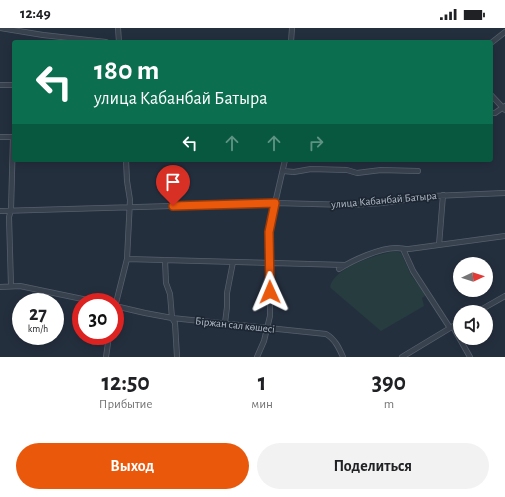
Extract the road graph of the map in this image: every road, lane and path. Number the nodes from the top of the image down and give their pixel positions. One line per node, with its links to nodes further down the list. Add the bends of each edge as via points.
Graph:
1 (0, 28): 6 (street)
2 (118, 28): 7 (street)
3 (292, 28): 8 (street)
4 (499, 28): 5 (street)
5 (504, 34): 9 (street)
6 (88, 40)
7 (119, 40)
8 (291, 40)
9 (493, 42)
10 (0, 85): 11 (street)
11 (12, 85)
12 (493, 97): 13 (street)
13 (504, 108): 14 (street)
14 (493, 113)
15 (0, 137): 16 (street)
16 (12, 137)
17 (13, 162): 26 (street)
18 (126, 162): 25 (street)
19 (285, 162): 20 (street)
20 (283, 171): 21 (street); 24 (street)
21 (418, 171)
22 (505, 193): 23 (street, улица Кабанбай Батыра)
23 (443, 195): 24 (street, улица Кабанбай Батыра, via 350,205); 29 (street)
24 (275, 203): 25 (street, улица Кабанбай Батыра); 34 (street, via 269,232)
25 (130, 207): 26 (street, улица Кабанбай Батыра); 31 (street)
26 (11, 210): 27 (street, улица Кабанбай Батыра); 37 (street)
27 (0, 211)
28 (505, 236): 29 (street)
29 (438, 244): 30 (street)
30 (403, 250): 35 (street, via 396,248 377,252); 47 (street, via 413,271)
31 (127, 259): 32 (street); 39 (street)
32 (165, 260): 33 (street); 44 (street)
33 (233, 262): 34 (street); 45 (street)
34 (270, 263): 35 (street); 46 (street)
35 (346, 265): 36 (street)
36 (340, 269)
37 (11, 286): 38 (street); 41 (street)
38 (0, 287)
39 (118, 293)
40 (505, 296): 42 (street)
41 (72, 297)
42 (490, 305)
43 (124, 308): 44 (street, Біржан сал көшесі)
44 (172, 318): 45 (street, Біржан сал көшесі); 50 (street, via 175,323)
45 (225, 323): 46 (street, Біржан сал көшесі)
46 (268, 328): 51 (street); 52 (street, Біржан сал көшесі, via 326,334 336,343)
47 (451, 328): 53 (street); 54 (street)
48 (108, 345): 49 (street)
49 (106, 357)
50 (177, 357)
51 (257, 357)
52 (343, 357)
53 (402, 357)
54 (470, 357)

